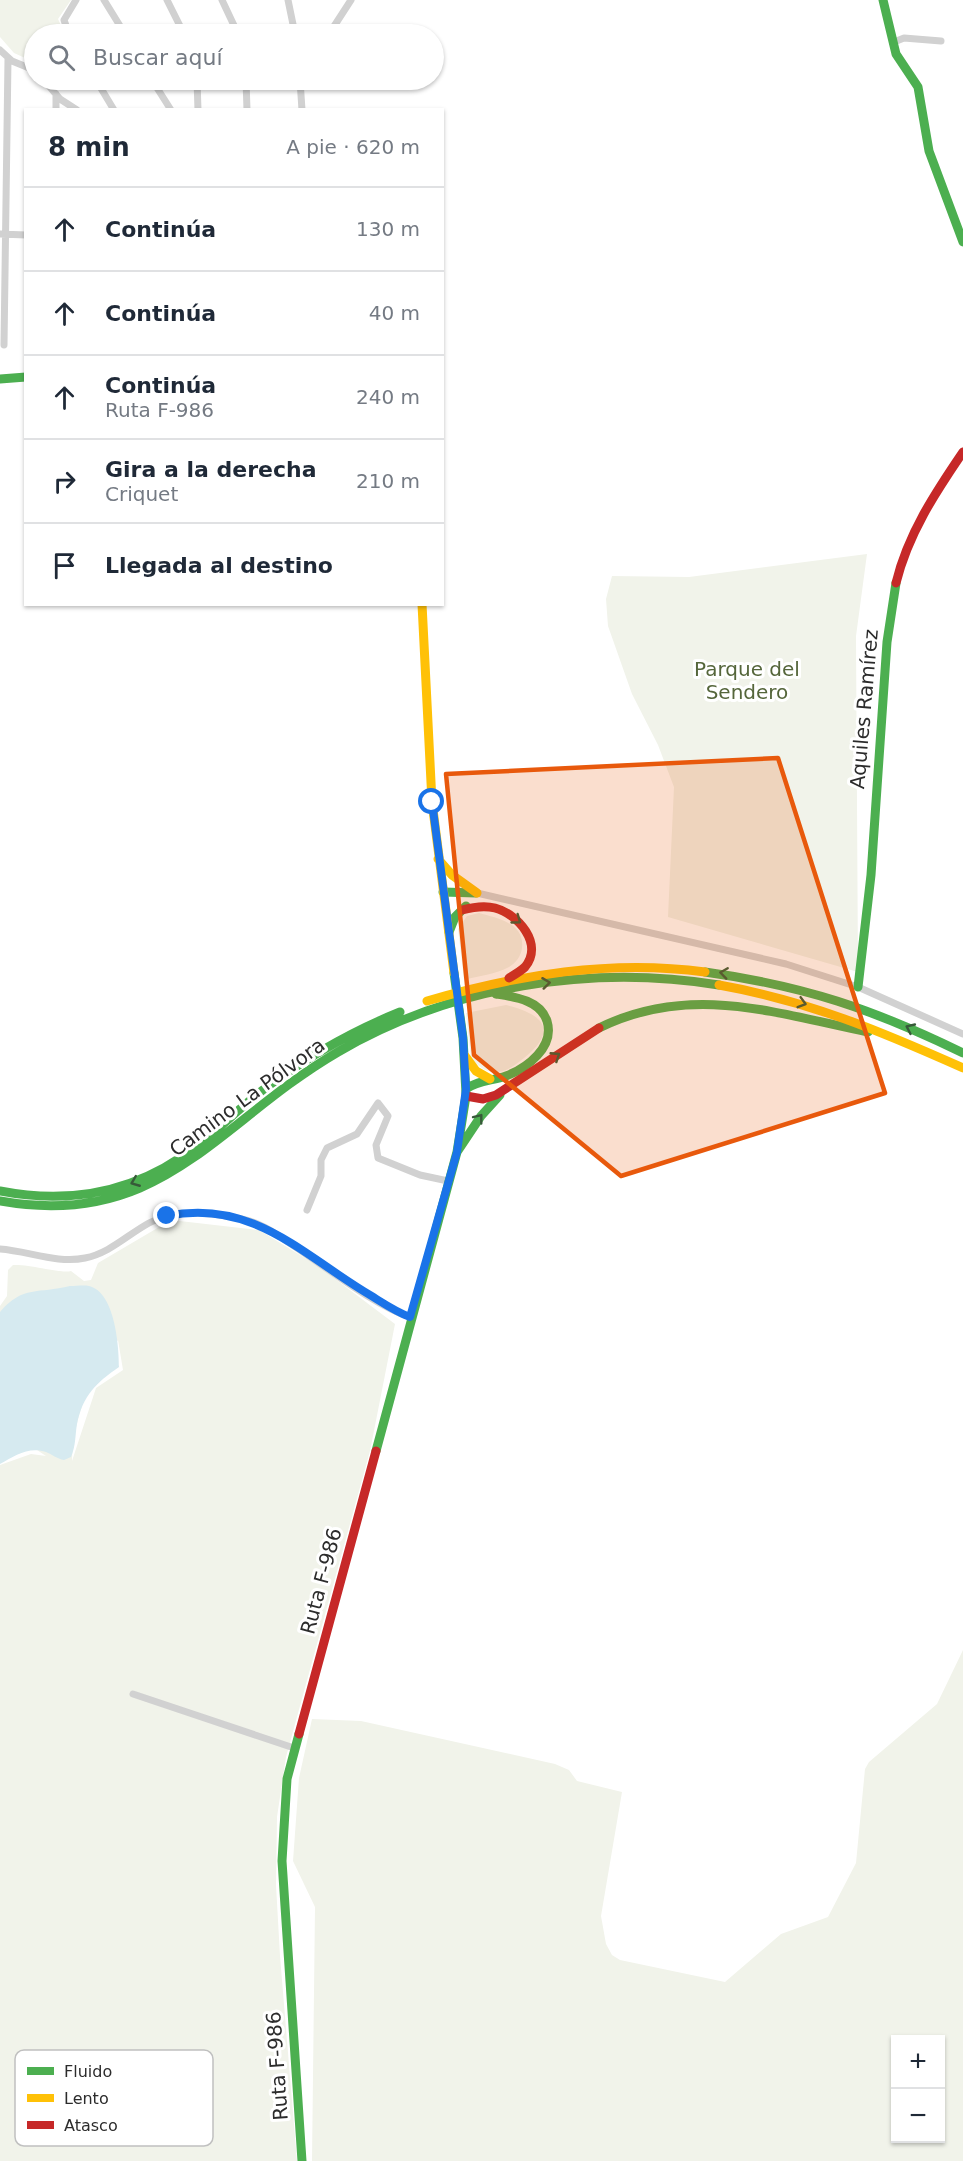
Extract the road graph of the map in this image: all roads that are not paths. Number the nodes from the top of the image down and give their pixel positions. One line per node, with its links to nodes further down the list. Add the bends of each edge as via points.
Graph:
1 (76, 0): 8 (street, via 63,20)
2 (104, 0): 9 (street)
3 (167, 0): 10 (street)
4 (222, 0): 11 (street)
5 (288, 0): 12 (street)
6 (351, 0): 13 (street)
7 (883, 0): 15 (main road)
8 (65, 24)
9 (119, 24)
10 (179, 24)
11 (233, 24)
12 (293, 24)
13 (335, 24)
14 (941, 41): 15 (street, via 904,38)
15 (894, 42): 35 (main road, via 898,59 916,82 929,151)
16 (0, 50): 17 (street)
17 (8, 59): 18 (street); 33 (street)
18 (24, 66)
19 (53, 90): 25 (street)
20 (102, 90): 28 (street)
21 (158, 90): 29 (street)
22 (197, 90): 30 (street)
23 (246, 90): 31 (street)
24 (301, 90): 32 (street)
25 (56, 94): 26 (street); 27 (street)
26 (56, 108)
27 (74, 108)
28 (113, 108)
29 (170, 108)
30 (198, 108)
31 (247, 108)
32 (302, 108)
33 (3, 234): 34 (street); 36 (street)
34 (24, 235)
35 (963, 242)
36 (4, 345)
37 (24, 376): 38 (main road)
38 (0, 379)
39 (963, 452): 48 (main road, Aquiles Ramírez, via 912,534 891,602 865,947)
40 (422, 606): 41 (main road, Ruta F-986, via 427,736)
41 (438, 859): 42 (main road, Ruta F-986); 43 (main road)
42 (443, 892): 43 (main road); 46 (main road, Ruta F-986)
43 (475, 896): 44 (main road); 45 (main road); 48 (street, via 751,955)
44 (484, 907): 45 (main road); 47 (main road, one-way to 47, via 515,916 530,937 526,962 513,976)
45 (462, 910): 46 (main road)
46 (449, 932): 53 (main road, Ruta F-986)
47 (502, 980): 52 (main road, Camino La Pólvora, one-way to 47, via 867,1009 809,990 750,977 638,967 583,969); 60 (main road, Camino La Pólvora, one-way to 60, via 429,1001 354,1033 253,1098 173,1163 133,1184 66,1198)
48 (858, 987): 50 (street)
49 (488, 992): 51 (main road, Camino La Pólvora, one-way to 51, via 592,979 687,981 793,1001); 55 (main road, via 533,1003 542,1011 549,1028 544,1050 509,1075); 61 (main road, Camino La Pólvora, via 417,1014 345,1048 270,1097 191,1161 142,1190 108,1201 63,1208)
50 (963, 1034)
51 (892, 1036): 54 (main road, Camino La Pólvora); 56 (main road, one-way to 51, via 606,1024 674,1003 732,1003)
52 (963, 1053)
53 (465, 1056): 55 (main road, via 476,1071); 57 (main road, Ruta F-986)
54 (963, 1068)
55 (490, 1079): 57 (main road)
56 (507, 1088): 57 (main road, via 489,1098); 58 (main road, one-way to 56, via 481,1116)
57 (466, 1093): 58 (main road, Ruta F-986)
58 (457, 1152): 59 (main road, Ruta F-986)
59 (448, 1181): 62 (street, via 420,1175 378,1158 376,1145 388,1116 378,1103 357,1134 327,1148); 64 (main road, Ruta F-986)
60 (0, 1191)
61 (0, 1201)
62 (307, 1210)
63 (0, 1249): 64 (street, via 65,1260 83,1259 106,1251 148,1223 167,1216 195,1213 241,1219 269,1229)
64 (410, 1317): 66 (main road, Ruta F-986)
65 (133, 1694): 66 (street)
66 (294, 1748): 67 (main road, Ruta F-986, via 284,1801 282,1861)
67 (302, 2161)

